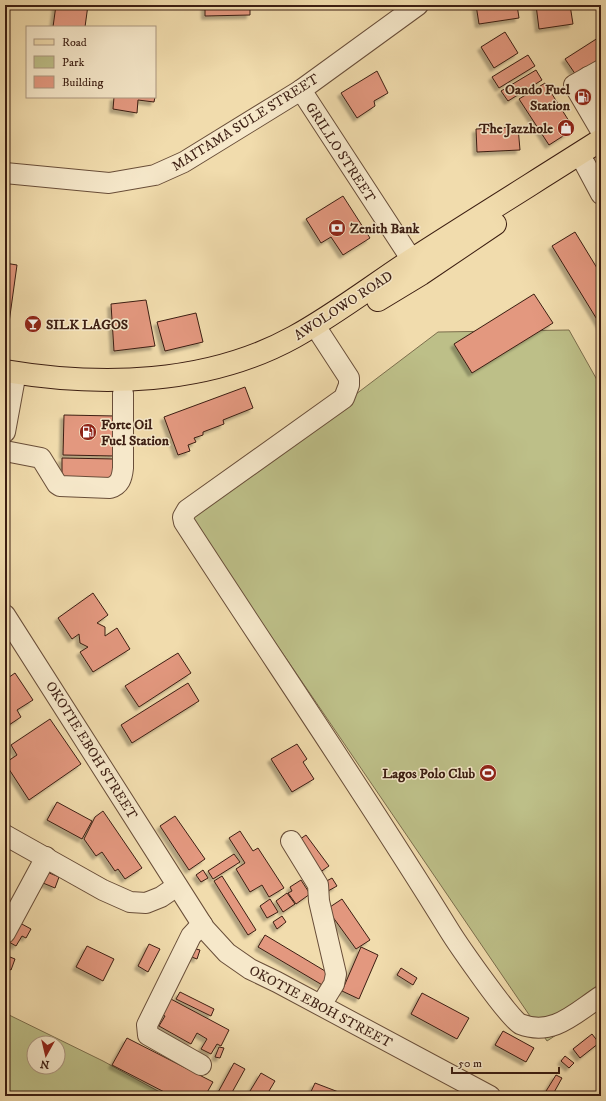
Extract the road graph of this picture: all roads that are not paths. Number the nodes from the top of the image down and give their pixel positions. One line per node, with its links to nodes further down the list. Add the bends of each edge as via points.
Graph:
1 (418, 5): 3 (street, MAITAMA SULE STREET)
2 (594, 73): 4 (street); 5 (street, via 574,85)
3 (301, 90): 7 (street, MAITAMA SULE STREET, via 184,162 155,175 109,183); 9 (street, GRILLO STREET)
4 (601, 101)
5 (599, 127): 9 (main road, AWOLOWO ROAD)
6 (593, 159): 8 (street); 9 (main road, AWOLOWO ROAD)
7 (5, 173)
8 (601, 194)
9 (416, 267): 10 (main road, AWOLOWO ROAD); 11 (main road, AWOLOWO ROAD, via 292,338 218,366 138,379)
10 (320, 335): 12 (main road, AWOLOWO ROAD, via 233,373 160,391); 22 (street, via 349,378 344,398 187,510 183,517 184,522 462,950 518,1024 537,1029 551,1028)
11 (10, 378): 12 (main road, AWOLOWO ROAD, via 50,391); 13 (street)
12 (124, 393): 14 (street, via 123,468 122,477 116,486 60,486 41,458)
13 (5, 432)
14 (5, 451)
15 (5, 615): 19 (street, OKOTIE EBOH STREET)
16 (5, 835): 18 (street)
17 (291, 841): 23 (street, via 318,885 319,901 336,974 334,984)
18 (46, 857): 19 (street, via 103,890 130,902 146,903); 21 (street)
19 (178, 886): 20 (street, OKOTIE EBOH STREET)
20 (202, 924): 23 (street, OKOTIE EBOH STREET, via 227,953 250,969); 24 (street, via 192,936 146,1030 148,1035)
21 (5, 933)
22 (601, 996)
23 (322, 1005): 25 (street, OKOTIE EBOH STREET)
24 (201, 1065)
25 (490, 1096)

